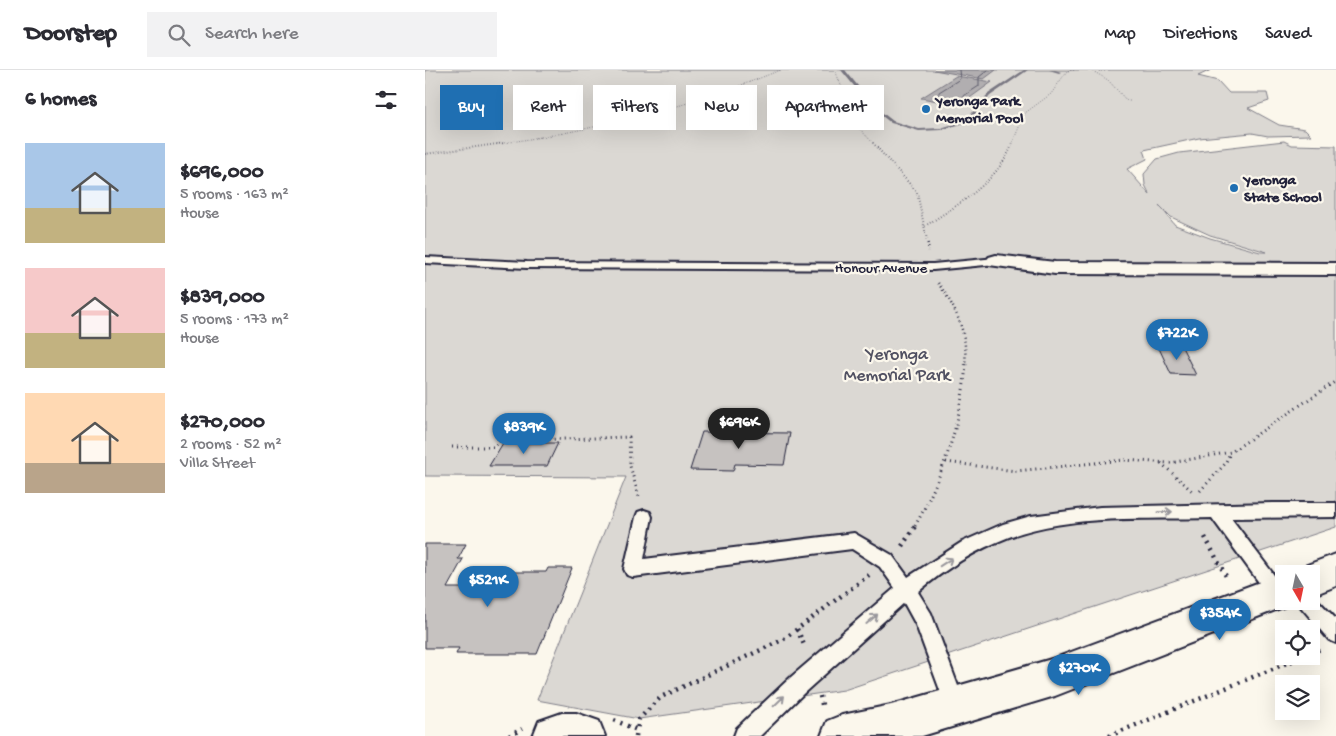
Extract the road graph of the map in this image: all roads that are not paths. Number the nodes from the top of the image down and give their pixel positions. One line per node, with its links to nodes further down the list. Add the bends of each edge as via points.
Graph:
1 (425, 260): 2 (lane, Honour Avenue, via 527,265 933,267)
2 (996, 261): 3 (street, Honour Avenue, via 1055,268)
3 (1336, 269)
4 (1336, 510): 5 (lane)
5 (1217, 512): 9 (lane); 10 (lane, one-way to 5, via 987,538 1023,525 1089,514)
6 (644, 517): 10 (lane, via 633,569 854,541 886,561)
7 (1336, 570): 8 (street)
8 (1320, 576)
9 (1275, 579)
10 (906, 589): 14 (lane, via 924,620); 18 (lane, one-way to 10, via 790,690)
11 (1275, 600): 14 (street, via 1055,677)
12 (1308, 610): 13 (lane)
13 (1336, 633)
14 (955, 705): 15 (street, via 891,725)
15 (833, 725)
16 (596, 727): 17 (street, via 575,733)
17 (539, 732)
18 (745, 736)

